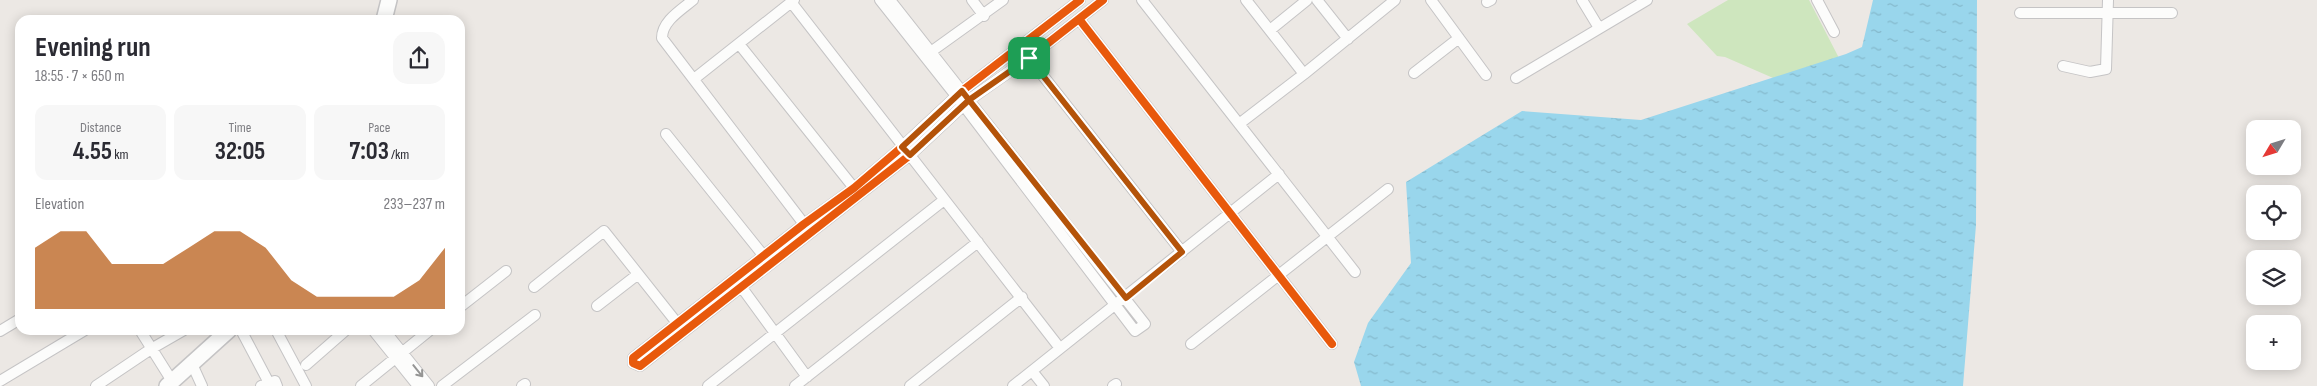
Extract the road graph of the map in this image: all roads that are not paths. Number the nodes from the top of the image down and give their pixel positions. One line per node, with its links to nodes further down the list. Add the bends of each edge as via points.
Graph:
1 (389, 0): 23 (main road)
2 (693, 0): 39 (street, via 672,17 662,30 662,38)
3 (880, 0): 40 (street)
4 (890, 0): 32 (street)
5 (972, 0): 24 (street)
6 (1003, 0): 24 (street)
7 (1080, 0): 40 (street)
8 (1103, 0): 25 (street)
9 (1142, 0): 42 (street)
10 (1246, 0): 27 (street)
11 (1307, 0): 27 (street)
12 (1317, 0): 30 (street)
13 (1395, 0): 30 (street)
14 (1431, 0): 29 (street)
15 (1582, 0): 26 (street)
16 (1647, 0): 26 (street)
17 (1817, 0): 28 (street)
18 (2108, 0): 22 (street)
19 (793, 1): 31 (street); 44 (street)
20 (2020, 13): 22 (street)
21 (2172, 13): 22 (street)
22 (2107, 14): 34 (street, via 2106,69 2090,72)
23 (385, 15)
24 (984, 16): 32 (street)
25 (1079, 19): 33 (street); 50 (street)
26 (1599, 28): 38 (street)
27 (1270, 30): 36 (street)
28 (1834, 32)
29 (1458, 38): 35 (street); 37 (street)
30 (1348, 39): 36 (street)
31 (739, 44): 39 (street); 47 (street)
32 (932, 51): 40 (street)
33 (1029, 58): 41 (street); 54 (street)
34 (2063, 66)
35 (1414, 73)
36 (1304, 74): 42 (street)
37 (1486, 75)
38 (1516, 78)
39 (694, 79): 51 (street)
40 (959, 94): 41 (street); 44 (street)
41 (967, 103): 45 (street); 63 (street); 65 (street)
42 (1239, 124): 46 (street)
43 (666, 134): 55 (street)
44 (902, 147): 45 (street); 47 (street)
45 (910, 155): 49 (street); 60 (street)
46 (1279, 174): 50 (street); 52 (street)
47 (854, 188): 51 (street)
48 (1388, 189): 52 (street)
49 (944, 200): 53 (street); 70 (street)
50 (1230, 213): 54 (street); 59 (street)
51 (804, 224): 55 (street)
52 (1328, 237): 57 (street); 59 (street)
53 (978, 242): 62 (street); 89 (street)
54 (1182, 252): 63 (street)
55 (764, 255): 60 (street)
56 (506, 271): 64 (street)
57 (1355, 272)
58 (637, 275): 60 (street, via 681,327); 61 (street, via 604,231); 66 (street)
59 (1279, 275): 81 (street); 82 (street)
60 (737, 282): 70 (street)
61 (534, 287)
62 (1022, 297): 83 (street); 102 (street)
63 (1126, 298): 65 (street); 65 (street, via 1145,324 1135,331)
64 (465, 303)
65 (1116, 305): 83 (street)
66 (596, 306)
67 (535, 315): 99 (street)
68 (15, 322): 69 (street)
69 (0, 331)
70 (774, 332): 89 (street); 100 (street)
71 (77, 335): 90 (street)
72 (143, 335): 84 (street)
73 (175, 335): 84 (street)
74 (224, 335): 86 (main road)
75 (244, 335): 92 (street)
76 (279, 335): 95 (street)
77 (340, 335): 87 (street)
78 (378, 335): 85 (street)
79 (387, 335): 85 (street)
80 (424, 335): 85 (street)
81 (1190, 344)
82 (1332, 344)
83 (1059, 347): 88 (street)
84 (151, 349): 91 (street); 93 (street)
85 (398, 355): 96 (street); 97 (street); 98 (street, one-way to 98)
86 (192, 364): 91 (main road); 94 (street)
87 (306, 365)
88 (1032, 371): 103 (street); 104 (street)
89 (807, 377): 101 (street)
90 (0, 382)
91 (170, 383)
92 (269, 385)
93 (96, 386)
94 (202, 386)
95 (306, 386)
96 (361, 386)
97 (418, 386)
98 (429, 386)
99 (442, 386)
100 (708, 386)
101 (796, 386)
102 (910, 386)
103 (1012, 386)
104 (1044, 386)

